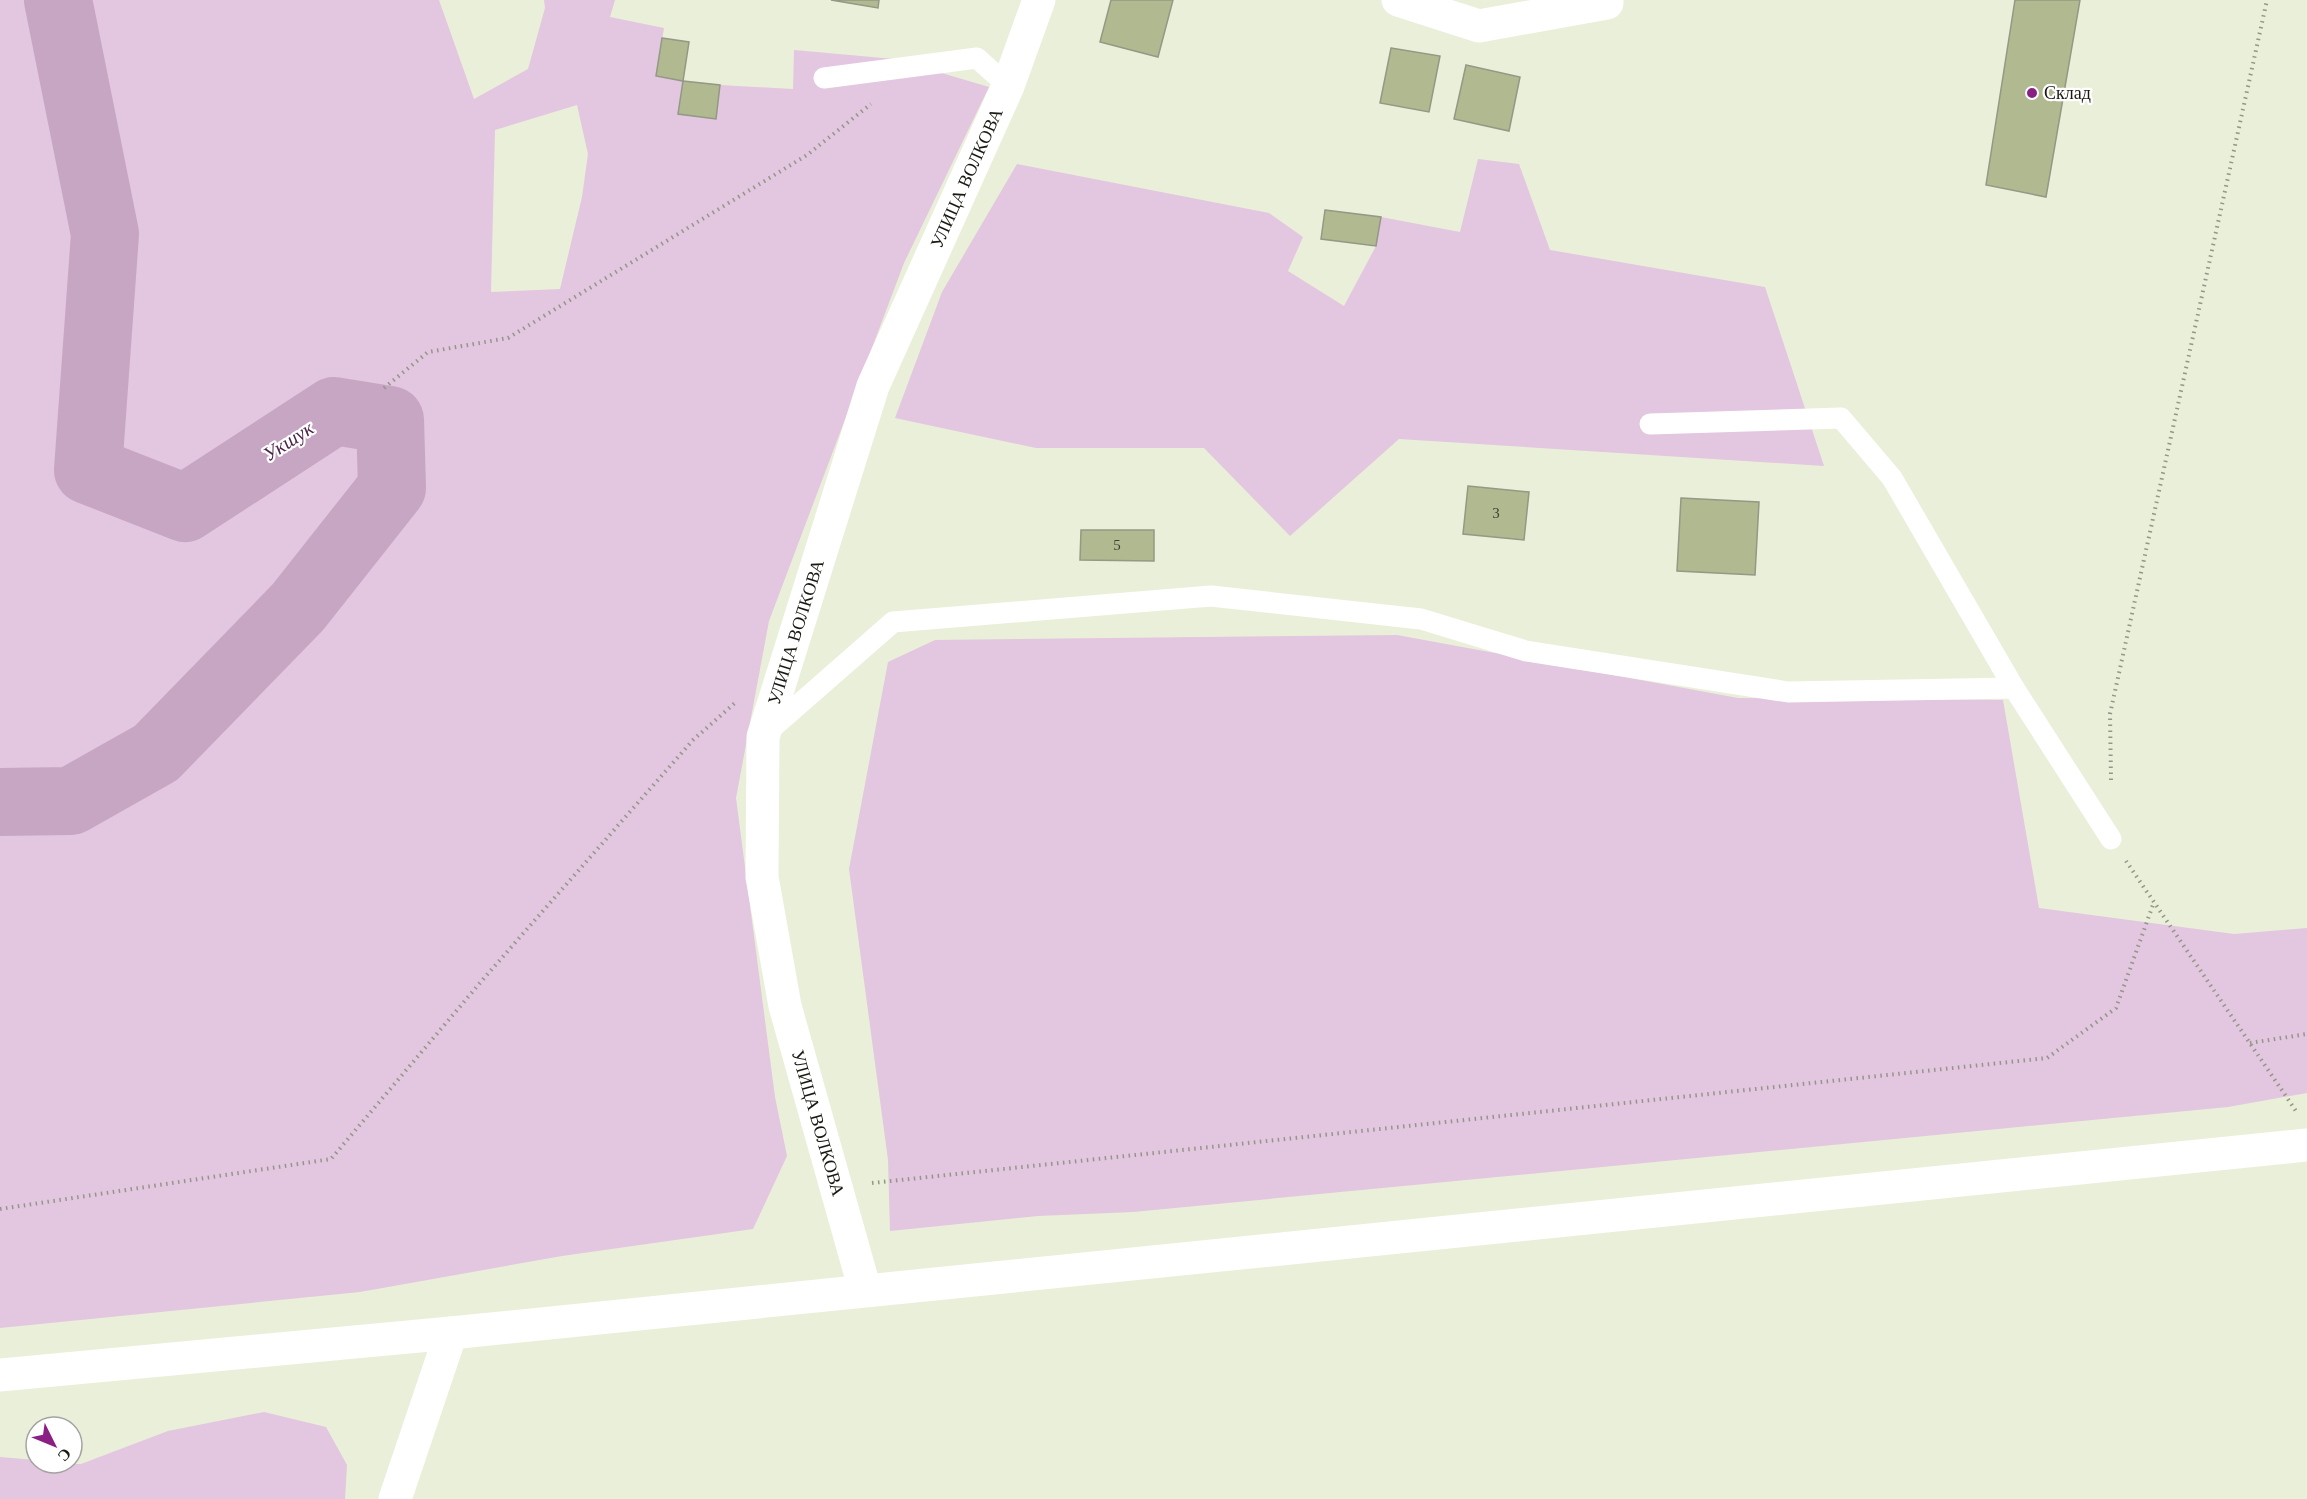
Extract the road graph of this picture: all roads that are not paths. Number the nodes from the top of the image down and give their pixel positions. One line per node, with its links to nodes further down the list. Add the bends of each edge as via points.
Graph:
1 (1039, 0): 5 (main road, УЛИЦА ВОЛКОВА)
2 (1398, 0): 3 (main road, via 1479,26)
3 (1607, 0)
4 (824, 78): 5 (lane, via 977,58)
5 (1008, 86): 8 (main road, УЛИЦА ВОЛКОВА, via 873,386)
6 (1650, 424): 7 (lane, via 1841,418 1892,478)
7 (2014, 688): 8 (lane, via 1788,692 1526,651 1421,619 1211,596 893,622); 9 (lane)
8 (763, 737): 11 (main road, УЛИЦА ВОЛКОВА, via 762,877 784,1006)
9 (2111, 839)
10 (2304, 1131): 11 (main road)
11 (865, 1290): 12 (main road)
12 (451, 1333): 13 (main road); 14 (main road)
13 (0, 1375)
14 (395, 1499)

